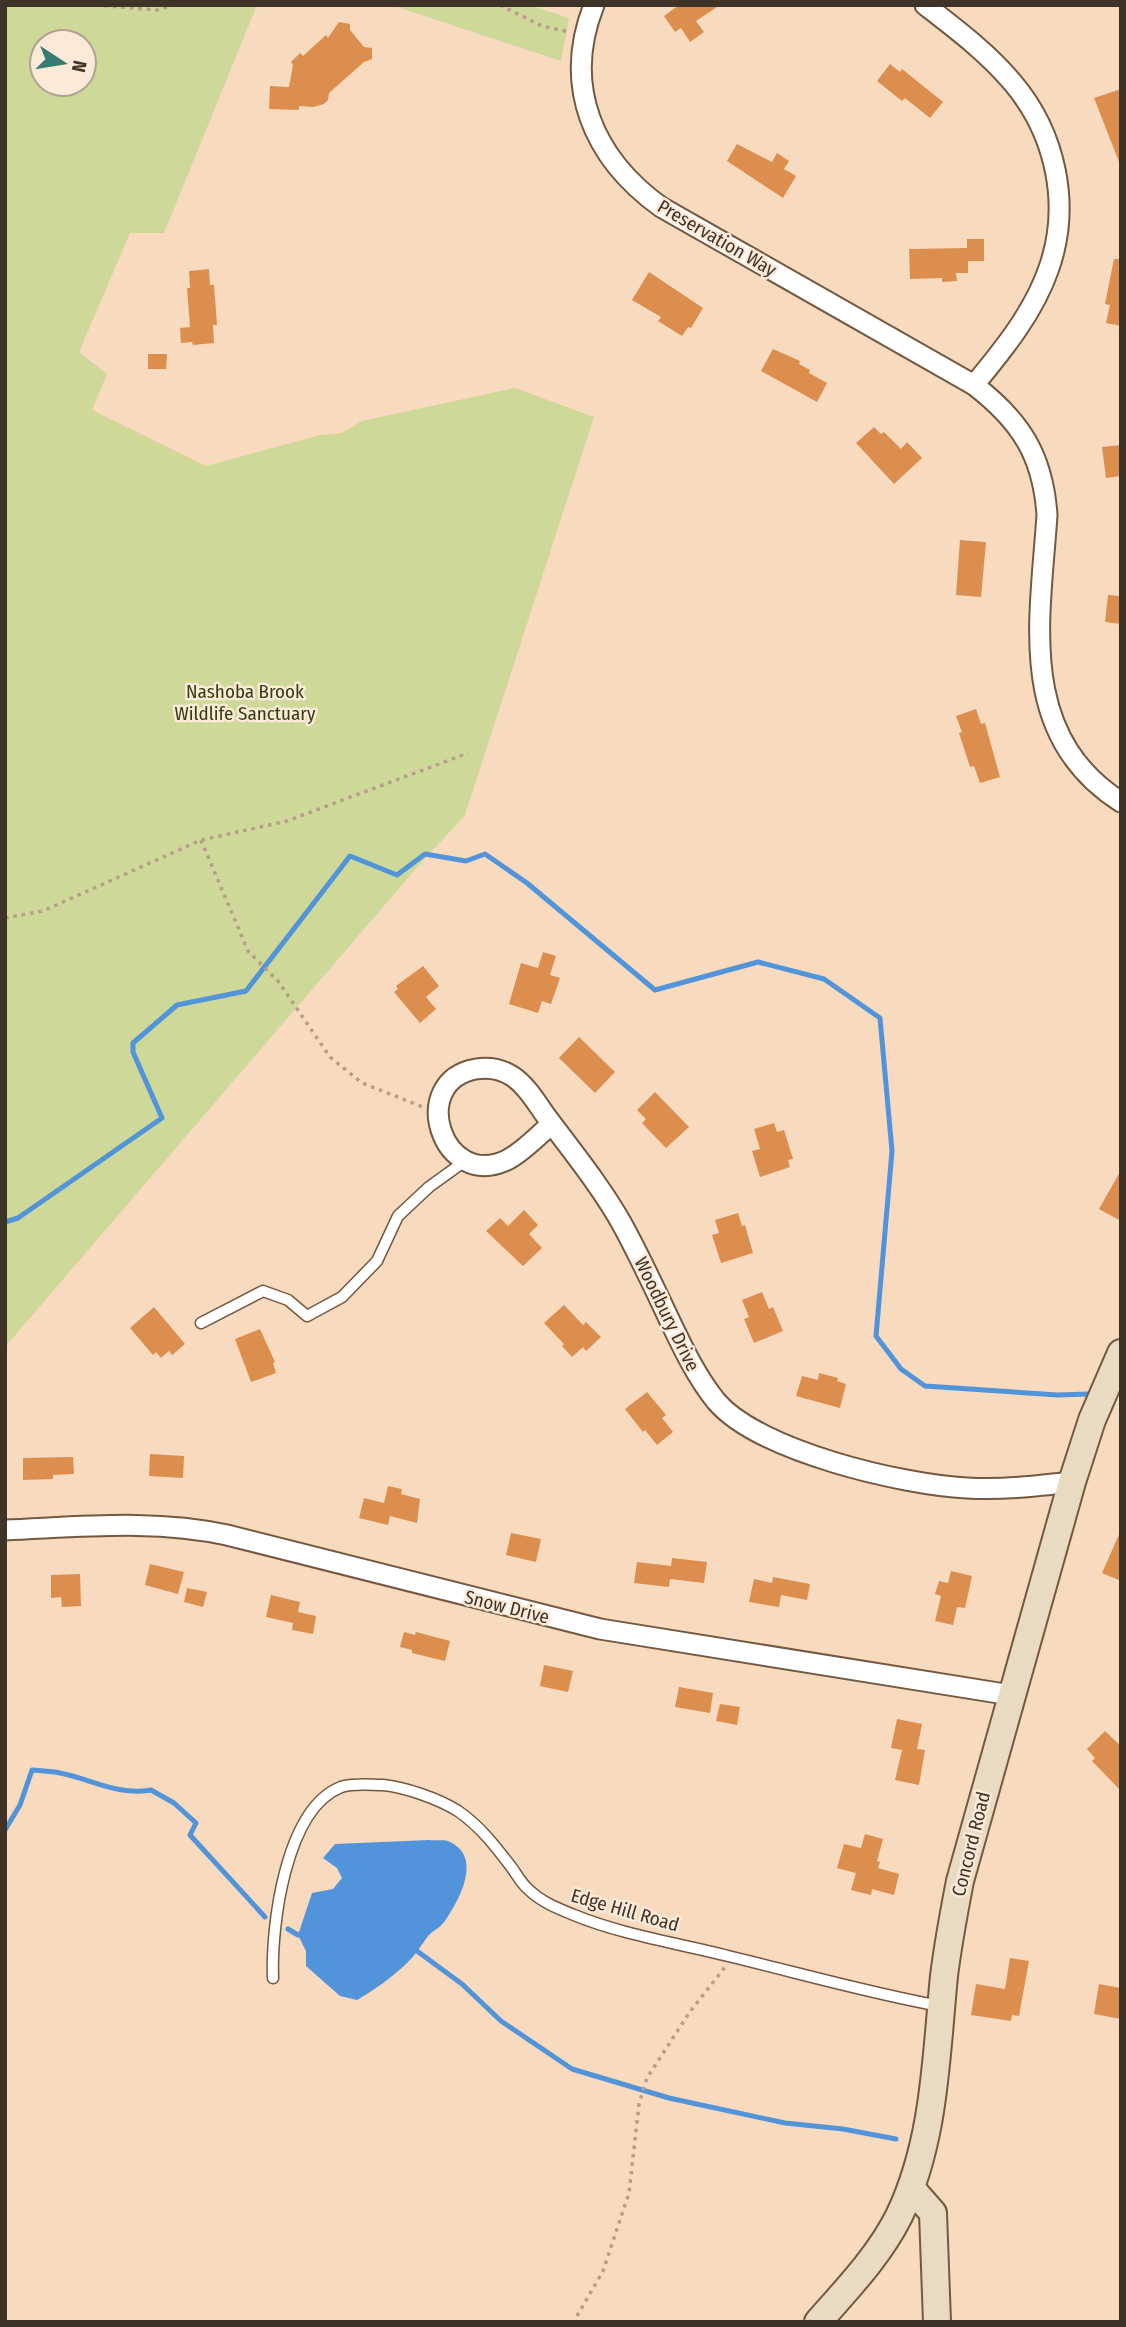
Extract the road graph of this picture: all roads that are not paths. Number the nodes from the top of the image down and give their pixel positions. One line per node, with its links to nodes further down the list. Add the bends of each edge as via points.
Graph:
1 (594, 5): 3 (street, Preservation Way, via 581,64 583,92 590,120 618,170 673,214)
2 (925, 5): 3 (street, via 989,57 1022,95 1043,132 1058,185 1060,213 1049,269 1022,320)
3 (974, 385): 4 (street, Preservation Way, via 1018,426 1042,479 1047,515 1039,653 1047,706 1073,757 1091,779)
4 (1121, 802)
5 (552, 1124): 6 (street, via 506,1160 492,1164); 6 (street, Woodbury Drive, via 513,1076 499,1070 471,1070 447,1087 438,1113 444,1141); 9 (street, Woodbury Drive, via 619,1220 697,1376 741,1422 787,1446 926,1485 1016,1489)
6 (465, 1161): 7 (lane, via 398,1216 377,1261 342,1297 307,1316 288,1300 263,1291)
7 (201, 1323)
8 (1121, 1353): 9 (main road, Concord Road)
9 (1072, 1482): 11 (main road, Concord Road)
10 (5, 1530): 11 (street, Snow Drive, via 139,1524 184,1527 600,1629)
11 (1011, 1695): 13 (main road, Concord Road, via 960,1881)
12 (273, 1979): 13 (lane, Edge Hill Road, via 275,1917 303,1825 318,1804 341,1787 364,1784 400,1786 456,1810 488,1837 528,1889 577,1916)
13 (941, 2006): 14 (main road, Concord Road, via 932,2105)
14 (911, 2188): 15 (main road, Concord Road, via 872,2260); 16 (main road, via 933,2213)
15 (817, 2322)
16 (937, 2322)

